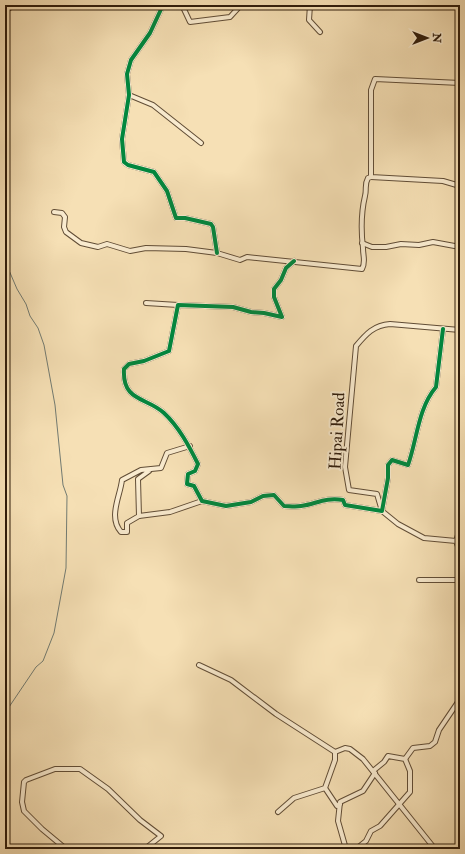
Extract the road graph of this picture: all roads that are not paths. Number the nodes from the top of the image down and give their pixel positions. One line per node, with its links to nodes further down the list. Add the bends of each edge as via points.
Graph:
1 (14, 5): 8 (street)
2 (158, 5): 7 (street)
3 (163, 5): 7 (street)
4 (182, 5): 5 (street, via 190,22 230,17)
5 (241, 5)
6 (310, 5): 9 (street, via 309,20)
7 (160, 10): 11 (street, via 150,33 132,60 127,74)
8 (5, 11)
9 (320, 32)
10 (460, 83): 13 (street, via 375,79 371,90)
11 (129, 94): 12 (street, via 153,105); 18 (street, via 122,139 124,162 154,172 167,191 176,218 211,224)
12 (201, 143)
13 (371, 177): 14 (street, via 443,181); 16 (street, via 366,182 362,207)
14 (460, 186)
15 (54, 212): 18 (street, via 62,213 66,217 66,232 81,243 98,247 107,244 130,251 146,248)
16 (362, 243): 17 (street, via 386,247 433,242); 19 (street, via 365,261 362,269)
17 (460, 247)
18 (217, 253): 19 (street, via 240,260 247,257)
19 (294, 261): 23 (street, via 286,268 274,289 274,297 282,317 233,307)
20 (460, 269): 21 (street)
21 (460, 281)
22 (146, 303): 23 (street)
23 (178, 304): 26 (street, via 169,350 144,361 129,364 124,369 123,376 129,393 164,412)
24 (443, 329): 25 (street, Hipai Road); 29 (street, via 436,387 424,406 408,465 392,460 388,465); 29 (street, Hipai Road, via 380,324 368,332 356,346 345,467 348,490 377,494)
25 (460, 330)
26 (190, 446): 27 (street, via 167,453 161,468); 28 (street, via 198,464 195,471 188,474 188,484 194,486)
27 (149, 471): 30 (street, via 138,479); 30 (street, via 141,470 122,480 121,494 115,510 116,526 121,532 126,532 127,523)
28 (202, 501): 29 (street, via 226,506 274,495 284,506 301,506 334,499 342,500 350,507); 30 (street, via 170,512)
29 (382, 511): 32 (street, Hipai Road, via 398,524 424,538)
30 (139, 516)
31 (460, 529): 32 (street)
32 (456, 541): 33 (street)
33 (460, 552)
34 (420, 580): 35 (street)
35 (460, 580)
36 (199, 665): 38 (street, via 231,680 276,714)
37 (460, 699): 39 (street, via 439,730 435,742 430,746 413,748)
38 (335, 752): 40 (street, via 350,749); 41 (street, via 335,760)
39 (405, 759): 40 (street, via 388,756); 42 (street, via 410,771 410,792)
40 (374, 772): 42 (street); 43 (street, via 363,791)
41 (325, 788): 43 (street, via 337,806); 44 (street, via 294,798)
42 (398, 803): 48 (street, via 396,809 380,826 371,831 366,841); 49 (street)
43 (340, 804): 47 (street, via 338,821)
44 (278, 812)
45 (146, 848): 46 (street, via 160,836 108,789 80,769 55,769 26,780 22,802 24,811)
46 (66, 849)
47 (346, 849)
48 (356, 849)
49 (435, 849)

